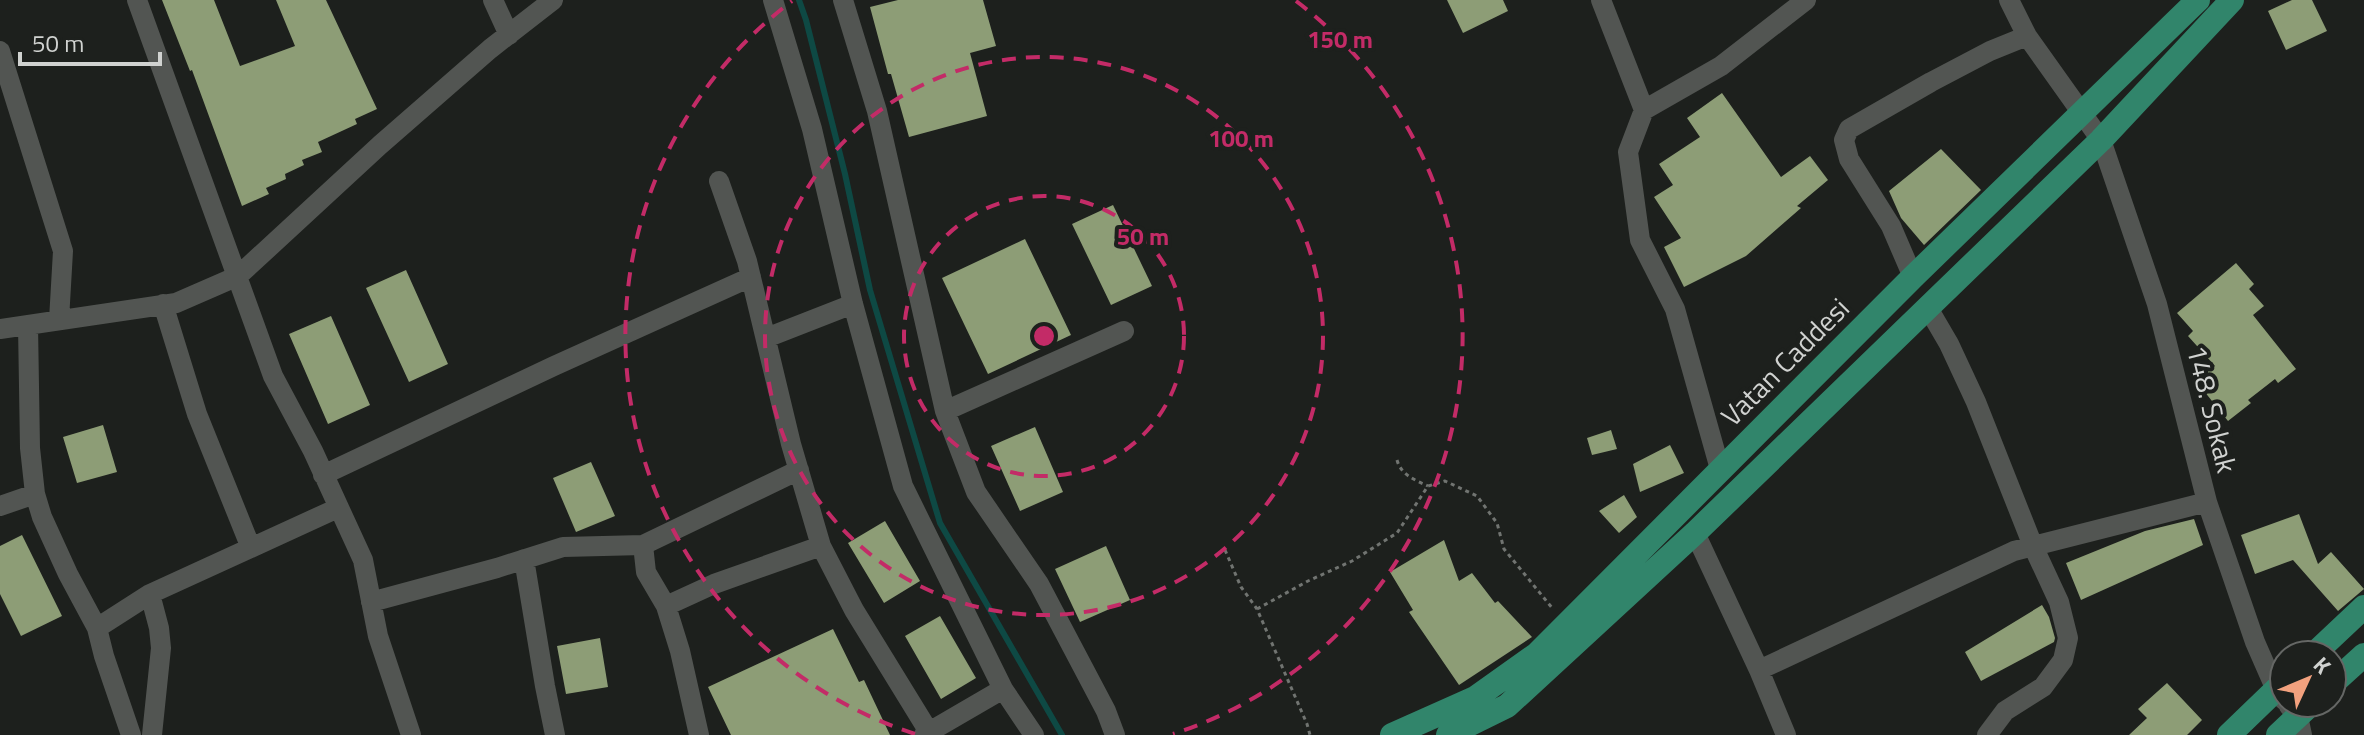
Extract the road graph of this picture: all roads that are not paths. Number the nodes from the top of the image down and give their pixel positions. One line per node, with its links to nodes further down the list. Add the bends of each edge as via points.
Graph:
1 (137, 0): 19 (street)
2 (493, 0): 11 (street)
3 (553, 0): 11 (street)
4 (773, 0): 23 (street, via 812,129)
5 (843, 0): 30 (street, via 877,111)
6 (1601, 0): 15 (street)
7 (1806, 0): 15 (street, via 1721,66)
8 (2009, 0): 12 (street, 148. Sokak)
9 (2198, 0): 16 (main road, Vatan Caddesi)
10 (2232, 0): 17 (main road)
11 (509, 35): 19 (street)
12 (2027, 36): 16 (street, 148. Sokak); 21 (street, via 1849,129 1844,140 1849,159 1891,226)
13 (0, 51): 14 (street)
14 (8, 105): 25 (street, via 63,251)
15 (1644, 110): 31 (street, via 1628,152 1640,240 1675,309)
16 (2082, 113): 17 (street, 148. Sokak); 21 (main road, Vatan Caddesi)
17 (2101, 140): 24 (main road); 35 (street, 148. Sokak, via 2157,304)
18 (719, 181): 20 (street)
19 (238, 276): 22 (street); 33 (street, via 273,376)
20 (751, 277): 29 (street); 33 (street)
21 (1913, 277): 31 (main road, Vatan Caddesi)
22 (163, 304): 25 (street); 42 (street, via 197,414)
23 (853, 304): 29 (street); 54 (street, via 903,486)
24 (1928, 308): 38 (main road); 41 (street, via 1976,402)
25 (59, 320): 26 (street)
26 (28, 325): 27 (street); 34 (street)
27 (0, 329)
28 (1124, 331): 30 (street)
29 (766, 338): 32 (street)
30 (945, 411): 64 (street, via 976,492 1039,584)
31 (1720, 469): 65 (main road, Vatan Caddesi, via 1537,654 1475,698)
32 (799, 470): 39 (street); 40 (street)
33 (323, 475): 37 (street)
34 (35, 494): 36 (street); 48 (street)
35 (2207, 502): 41 (street); 51 (street, 148. Sokak, via 2255,642)
36 (0, 506)
37 (338, 508): 42 (street); 45 (street, via 363,560)
38 (1695, 533): 52 (street); 56 (main road)
39 (643, 545): 43 (street, via 563,547); 46 (street, via 646,572)
40 (821, 546): 46 (street); 57 (street)
41 (2033, 546): 52 (street); 68 (street, via 2059,602 2068,638 2063,660 2043,687 2005,711)
42 (251, 548): 44 (street)
43 (524, 559): 45 (street); 61 (street)
44 (150, 594): 48 (street); 59 (street, via 161,648)
45 (371, 602): 60 (street)
46 (666, 606): 62 (street)
47 (2364, 607): 49 (main road)
48 (97, 628): 58 (street)
49 (2330, 639)
50 (2364, 655): 53 (main road)
51 (2268, 664)
52 (1759, 670): 67 (street)
53 (2348, 670)
54 (1003, 689): 57 (street); 63 (street)
55 (2268, 716): 69 (main road)
56 (1484, 728): 66 (main road)
57 (927, 733)
58 (131, 735)
59 (152, 735)
60 (411, 735)
61 (555, 735)
62 (699, 735)
63 (1034, 735)
64 (1115, 735)
65 (1392, 735)
66 (1448, 735)
67 (1786, 735)
68 (1987, 735)
69 (2229, 735)

